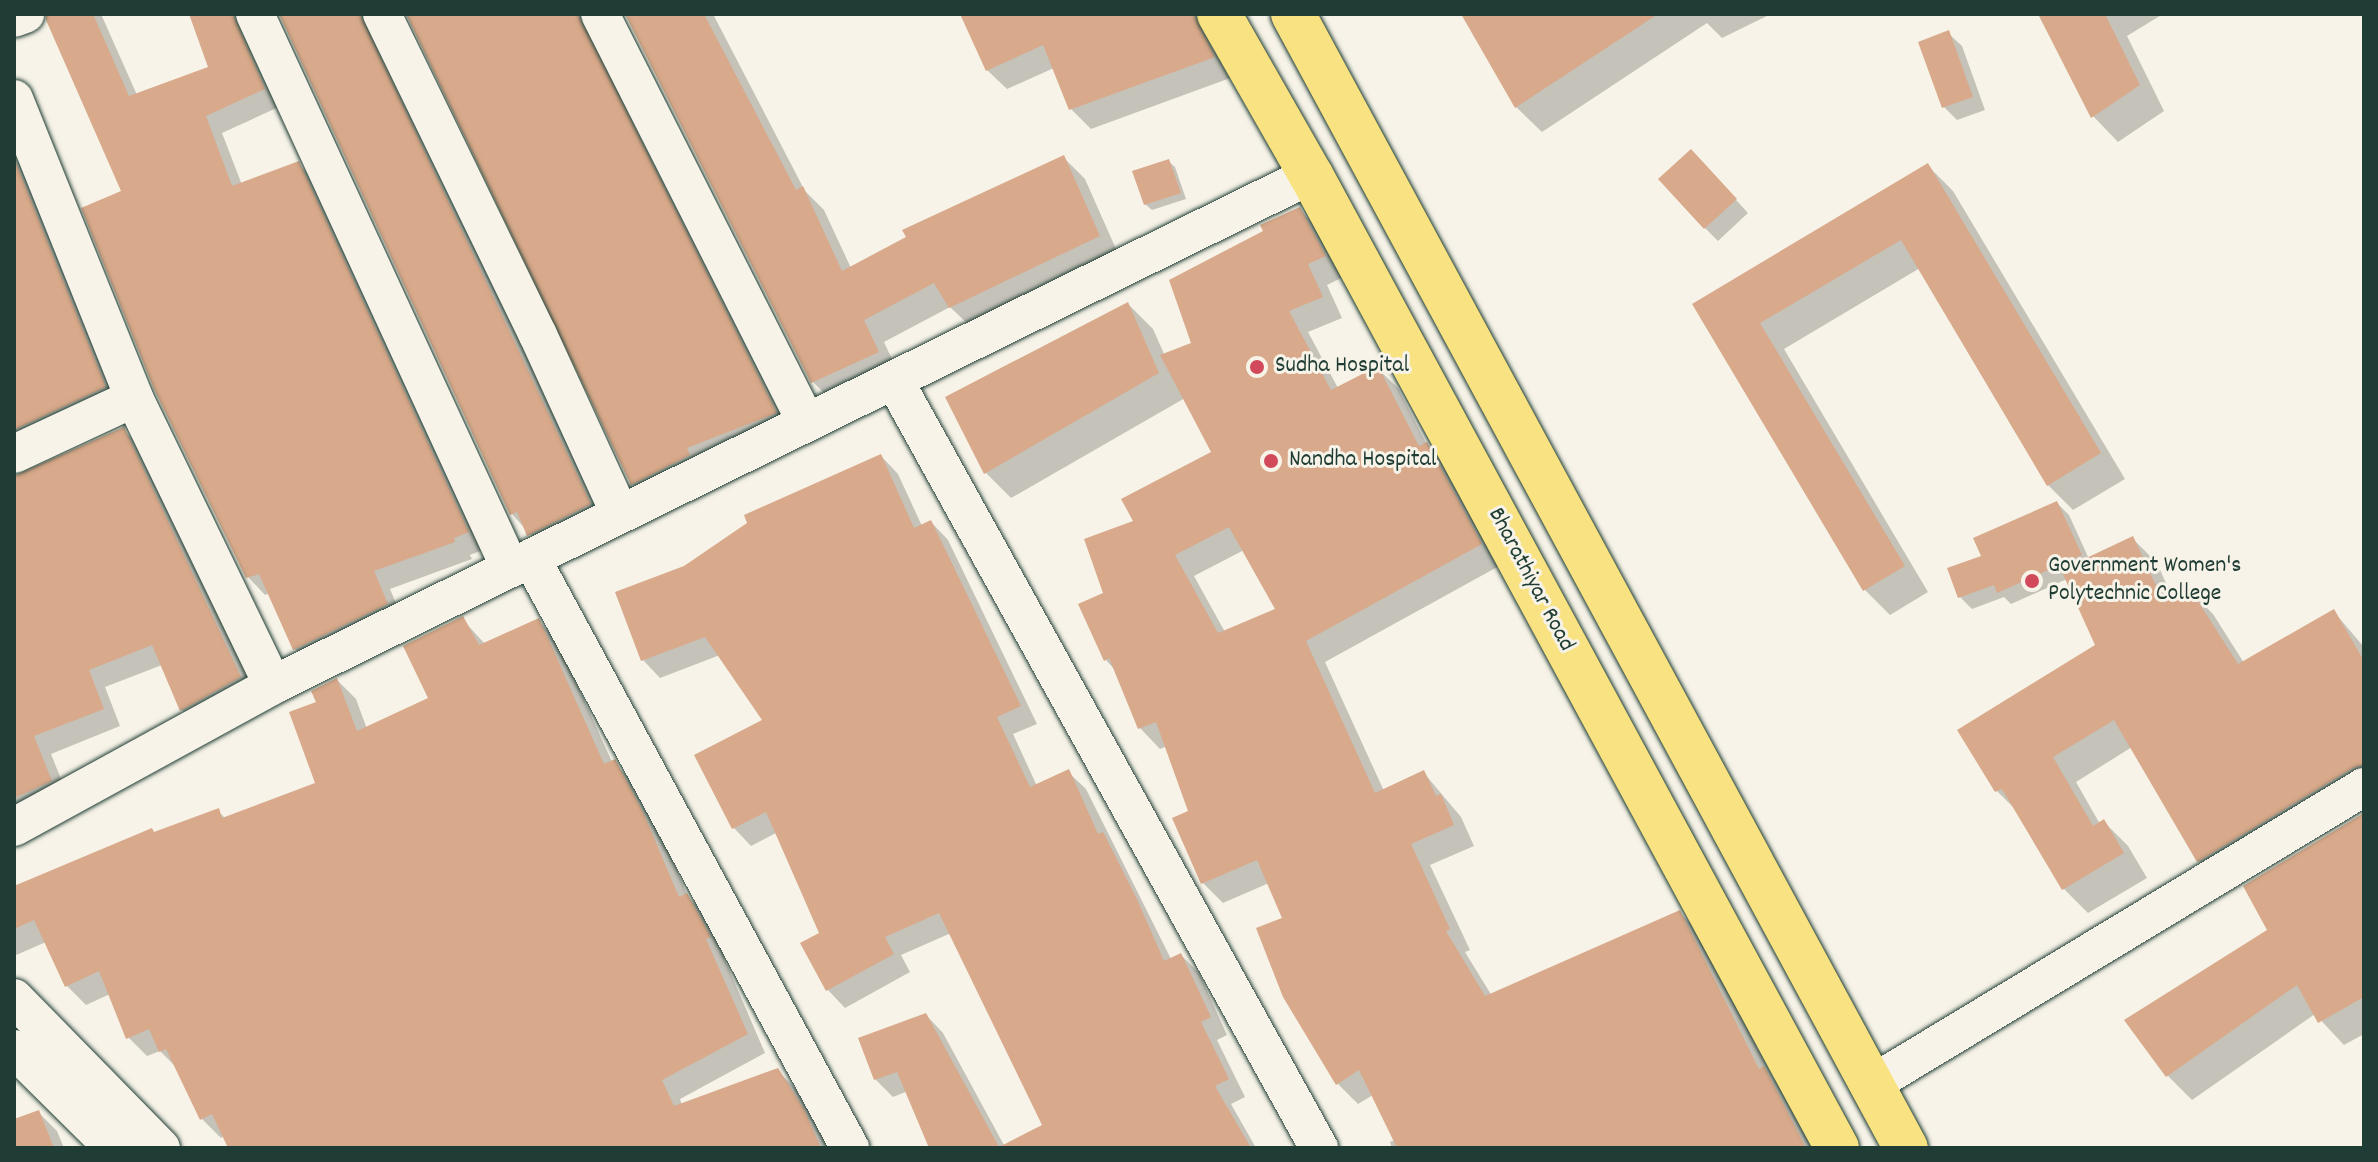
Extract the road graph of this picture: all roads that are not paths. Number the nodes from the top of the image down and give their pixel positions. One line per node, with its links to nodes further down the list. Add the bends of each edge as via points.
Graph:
1 (25, 14): 7 (street)
2 (255, 14): 15 (street)
3 (382, 14): 14 (street)
4 (600, 14): 12 (street)
5 (1219, 14): 9 (main road, Bharathiyar Road)
6 (1293, 14): 21 (main road)
7 (14, 18)
8 (14, 99): 11 (street)
9 (1311, 175): 10 (street); 26 (main road, Bharathiyar Road)
10 (894, 380): 12 (street); 25 (street)
11 (134, 398): 13 (street); 16 (street)
12 (807, 423): 14 (street)
13 (14, 454)
14 (619, 512): 15 (street)
15 (521, 563): 16 (street); 24 (street)
16 (273, 685): 18 (street)
17 (2364, 787): 21 (street)
18 (14, 827)
19 (14, 998): 23 (street)
20 (14, 1049): 22 (street)
21 (1872, 1084): 27 (main road)
22 (114, 1148)
23 (161, 1148)
24 (850, 1148)
25 (1319, 1148)
26 (1837, 1148)
27 (1906, 1148)

